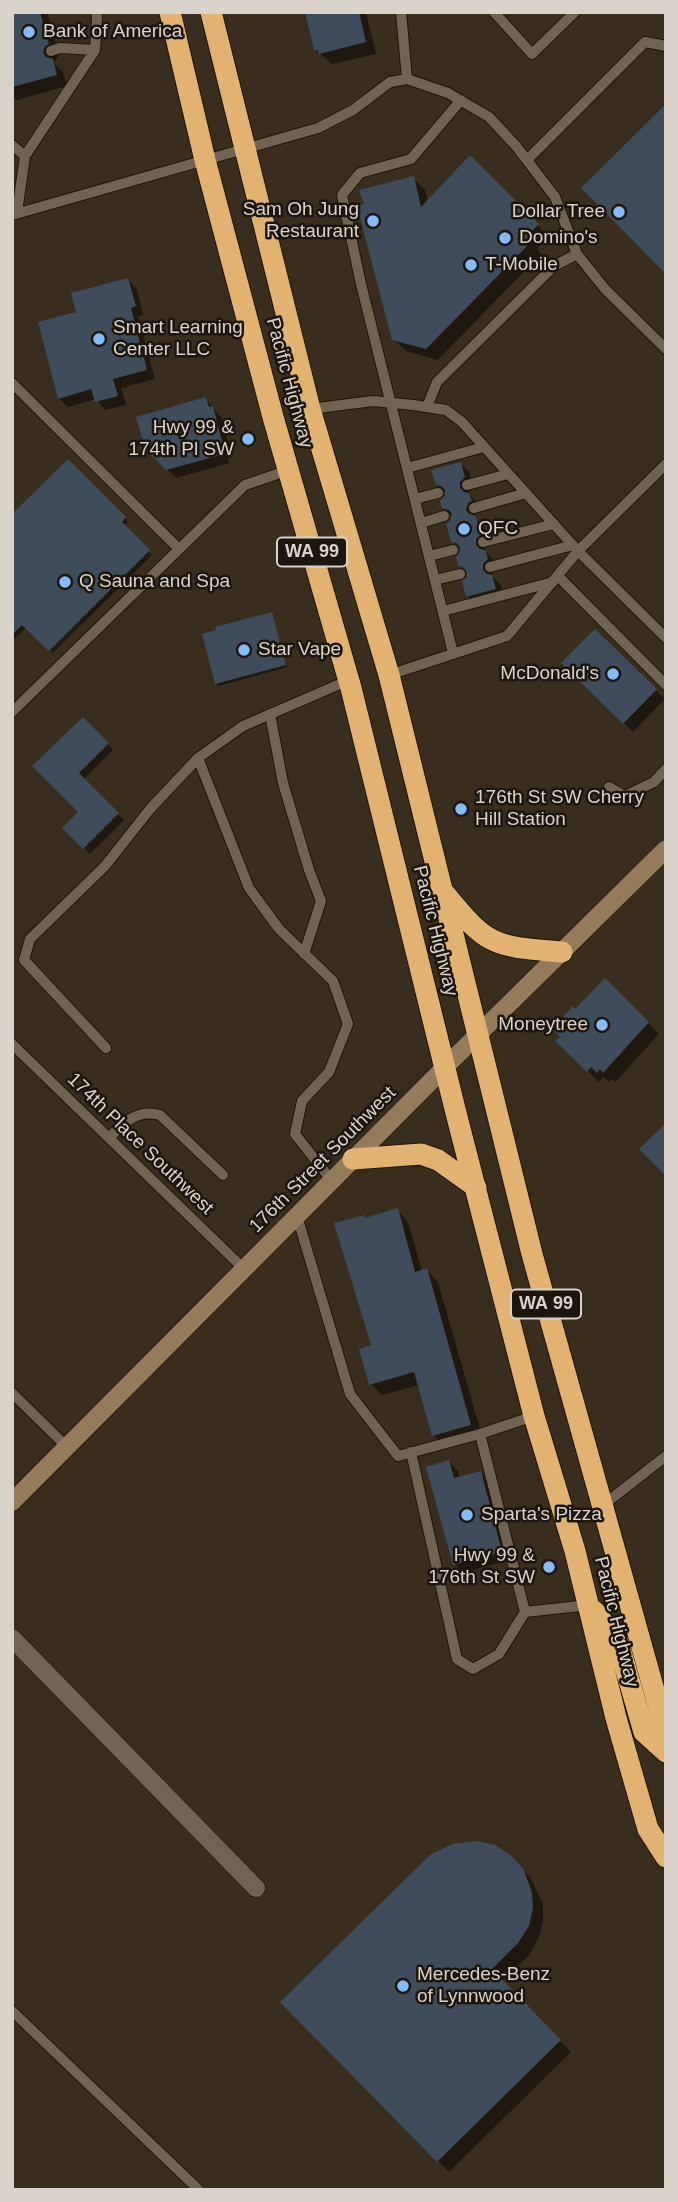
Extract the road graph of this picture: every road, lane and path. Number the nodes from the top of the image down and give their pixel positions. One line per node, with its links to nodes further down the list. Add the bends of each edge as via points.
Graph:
1 (96, 12): 8 (lane)
2 (170, 12): 15 (highway, Pacific Highway / WA 99)
3 (211, 12): 13 (highway, Pacific Highway / WA 99)
4 (401, 12): 10 (lane)
5 (494, 12): 6 (lane, via 532,54)
6 (575, 12)
7 (666, 46): 16 (lane, via 645,42)
8 (95, 50): 9 (lane); 14 (lane)
9 (51, 51)
10 (407, 79): 11 (lane); 13 (lane, via 390,82 353,110 318,128)
11 (461, 100): 16 (lane, via 489,117); 21 (lane, via 411,159 360,173 342,195)
12 (12, 145): 14 (lane)
13 (244, 149): 15 (lane); 23 (highway, Pacific Highway / WA 99)
14 (25, 156): 17 (lane)
15 (205, 160): 17 (lane); 27 (highway, Pacific Highway / WA 99)
16 (527, 160): 18 (lane, via 555,197)
17 (15, 213)
18 (578, 254): 19 (lane); 22 (lane, via 554,266 437,382)
19 (666, 349)
20 (12, 383): 39 (lane)
21 (390, 403): 22 (lane); 23 (lane); 26 (lane)
22 (427, 407): 24 (lane, via 446,410)
23 (310, 409): 49 (highway, Pacific Highway / WA 99)
24 (484, 447): 26 (lane); 28 (lane)
25 (666, 464): 38 (lane)
26 (407, 468): 32 (lane)
27 (289, 470): 39 (lane, via 245,485); 50 (highway, Pacific Highway / WA 99)
28 (508, 474): 29 (lane); 31 (lane)
29 (467, 485)
30 (438, 493): 32 (lane)
31 (526, 493): 33 (lane); 36 (lane)
32 (415, 499): 35 (lane)
33 (474, 508)
34 (444, 516): 35 (lane)
35 (421, 523): 41 (lane)
36 (554, 524): 37 (lane); 38 (lane)
37 (483, 542)
38 (576, 548): 42 (lane); 44 (lane); 47 (lane)
39 (179, 549): 52 (lane)
40 (453, 550): 41 (lane)
41 (429, 556): 45 (lane)
42 (490, 567)
43 (460, 574): 45 (lane)
44 (555, 579): 46 (lane); 48 (lane, via 507,636); 51 (lane)
45 (435, 580): 46 (lane)
46 (443, 611): 48 (lane)
47 (666, 638)
48 (453, 653): 49 (lane)
49 (388, 675): 58 (highway, Pacific Highway / WA 99)
50 (349, 680): 53 (lane); 64 (highway, Pacific Highway / WA 99)
51 (666, 685)
52 (12, 712)
53 (270, 714): 54 (lane, via 243,726); 60 (lane, via 283,783 321,901)
54 (198, 758): 60 (lane, via 249,888); 63 (lane, via 105,866 30,939 24,960)
55 (666, 769): 56 (lane, via 654,782 625,796)
56 (609, 788)
57 (666, 849): 59 (street, 176th Street Southwest)
58 (441, 889): 59 (highway, via 488,939 512,948); 61 (highway, Pacific Highway / WA 99)
59 (562, 952): 61 (street, 176th Street Southwest)
60 (304, 954): 68 (lane, via 333,981 348,1024 328,1072 302,1101 295,1134)
61 (478, 1035): 64 (street, 176th Street Southwest); 79 (highway, Pacific Highway / WA 99, via 532,1254)
62 (12, 1044): 65 (lane, 174th Place Southwest)
63 (106, 1048)
64 (446, 1066): 66 (street, 176th Street Southwest); 69 (highway, Pacific Highway / WA 99)
65 (109, 1138): 67 (lane, via 134,1116 160,1115); 71 (lane, 174th Place Southwest)
66 (353, 1159): 68 (street, 176th Street Southwest); 69 (highway, via 421,1154 438,1160)
67 (223, 1175)
68 (332, 1181): 70 (street, 176th Street Southwest)
69 (476, 1187): 73 (highway, Pacific Highway / WA 99)
70 (297, 1216): 71 (street, 176th Street Southwest); 76 (lane, via 350,1394 398,1456)
71 (244, 1269): 75 (street, 176th Street Southwest)
72 (12, 1393): 75 (lane)
73 (534, 1416): 74 (lane); 80 (highway, Pacific Highway / WA 99)
74 (480, 1434): 76 (lane); 81 (lane)
75 (67, 1447): 78 (street, 176th Street Southwest)
76 (411, 1452): 81 (lane, via 457,1659 473,1670 499,1654)
77 (666, 1456): 79 (lane)
78 (12, 1502)
79 (602, 1506): 83 (highway, Pacific Highway / WA 99)
80 (589, 1605): 81 (lane); 85 (highway, via 618,1642 645,1732); 86 (highway, Pacific Highway / WA 99, via 648,1829)
81 (525, 1612)
82 (12, 1638): 87 (street)
83 (659, 1680): 84 (highway, Pacific Highway / WA 99)
84 (666, 1733)
85 (666, 1752)
86 (666, 1857)
87 (256, 1888)
88 (12, 2011): 89 (lane)
89 (199, 2190)

